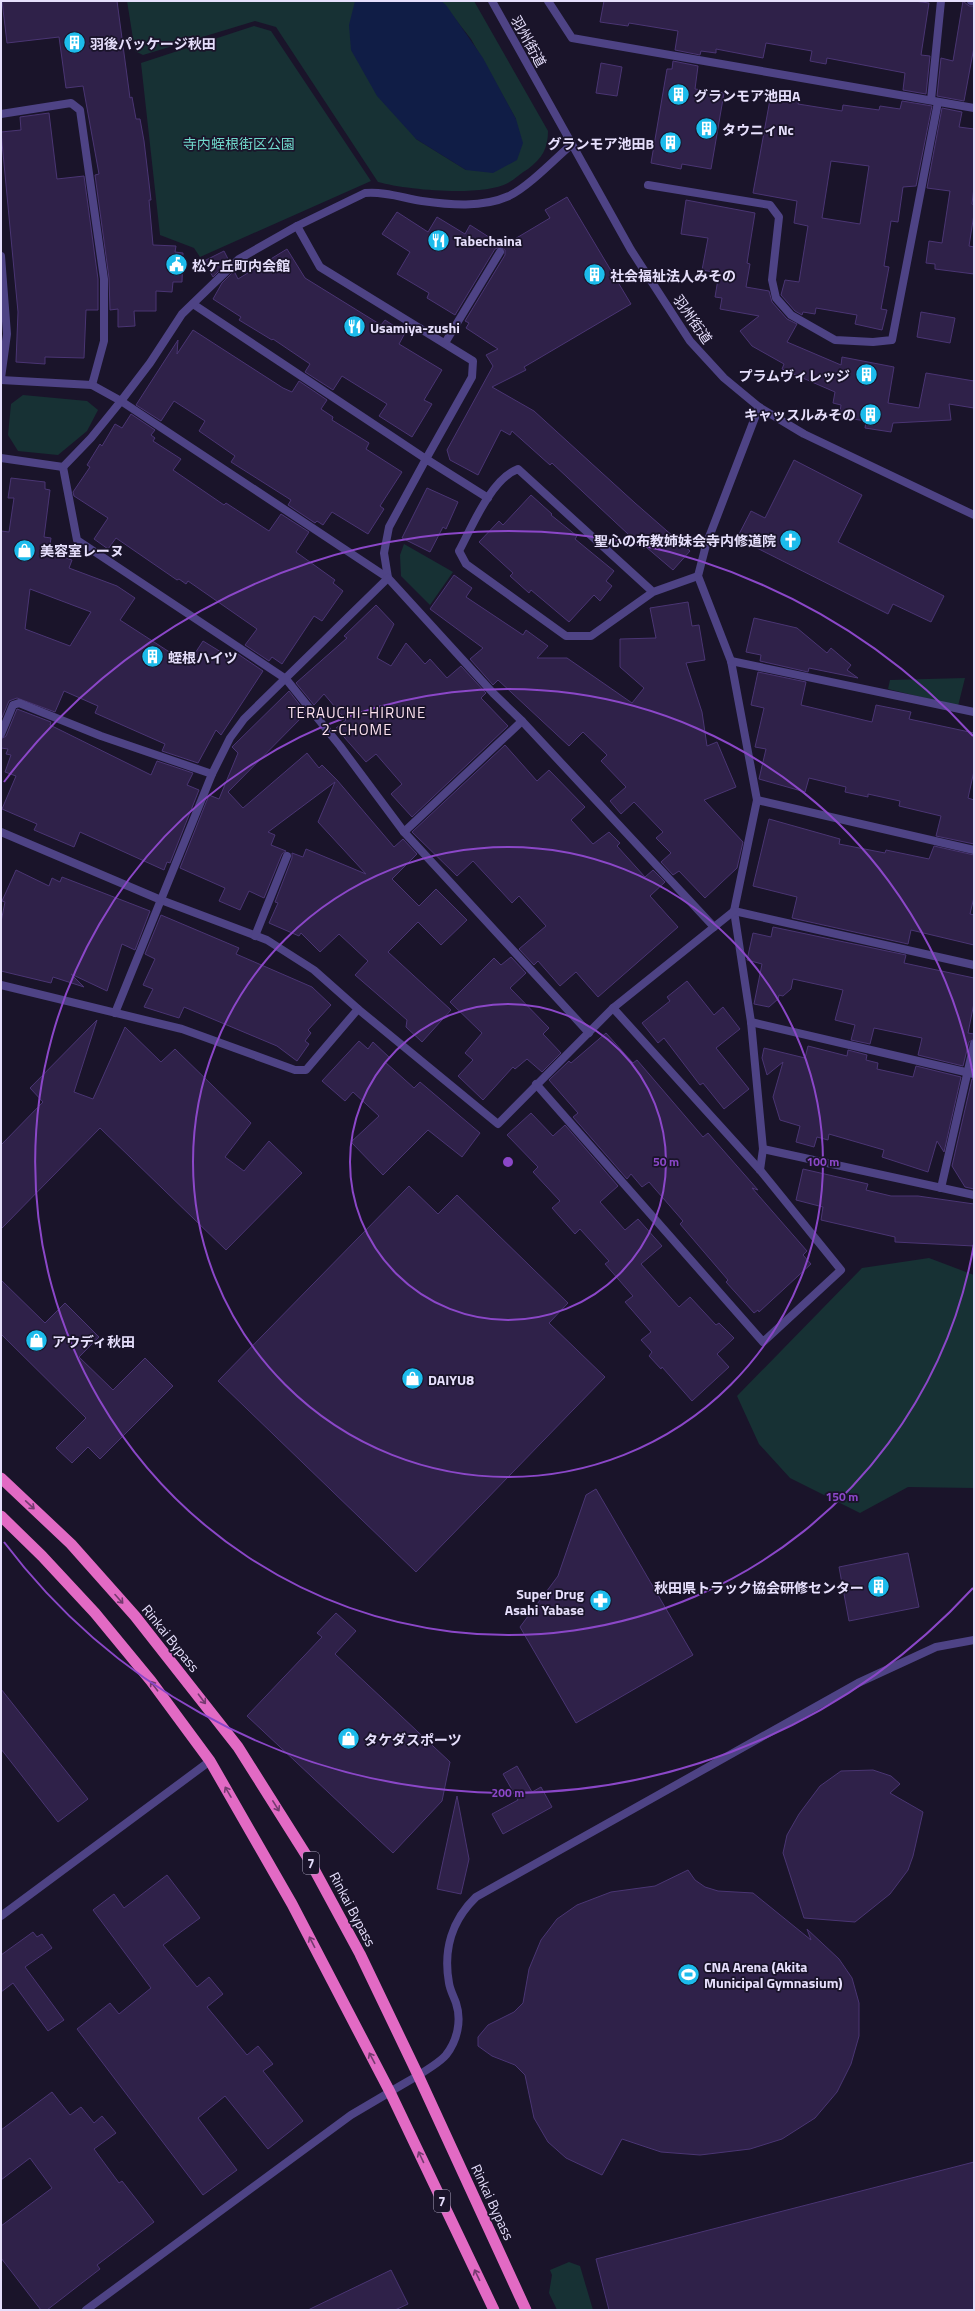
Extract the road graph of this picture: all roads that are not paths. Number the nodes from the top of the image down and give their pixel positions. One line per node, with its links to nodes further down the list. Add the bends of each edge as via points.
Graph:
1 (492, 1): 9 (street, 羽州街道)
2 (548, 1): 6 (street, via 572,38)
3 (940, 1): 6 (street)
4 (971, 1): 5 (street)
5 (974, 1)
6 (934, 101): 7 (street); 10 (street, via 892,340 836,340 791,315 776,298 772,280 779,217 770,205)
7 (974, 108)
8 (1, 114): 17 (street, via 71,103 80,110 104,279 104,341)
9 (572, 144): 11 (street, via 509,196 483,203 460,204 407,199 375,192 365,193); 19 (street, 羽州街道, via 631,250 690,341 724,378)
10 (648, 185)
11 (297, 226): 14 (street, via 239,259); 15 (street, via 320,267)
12 (500, 252): 15 (street)
13 (1, 256): 16 (street, via 7,334)
14 (193, 304): 18 (street, via 182,314); 21 (street)
15 (445, 344): 21 (street, via 474,361 472,377)
16 (1, 379): 17 (street)
17 (92, 385): 18 (street)
18 (121, 401): 22 (street, via 92,438); 26 (street)
19 (759, 407): 24 (street, 羽州街道, via 810,437); 25 (street, via 706,545)
20 (1, 458): 22 (street)
21 (426, 459): 23 (street); 26 (street, via 389,527 384,553)
22 (63, 467): 29 (street, via 77,540)
23 (488, 498): 27 (street, via 507,473 518,469); 27 (street, via 459,551 466,564 566,636 591,636)
24 (974, 514)
25 (698, 576): 27 (street); 28 (street)
26 (388, 578): 29 (street); 31 (street, via 493,693)
27 (654, 592)
28 (730, 661): 30 (street); 34 (street)
29 (286, 679): 33 (street, via 244,719 230,738); 36 (street)
30 (974, 712)
31 (522, 721): 36 (street); 41 (street)
32 (1, 734): 33 (street, via 12,705 20,704)
33 (212, 774): 39 (street)
34 (757, 800): 37 (street); 40 (street)
35 (1, 832): 39 (street)
36 (404, 832): 49 (street)
37 (974, 850)
38 (287, 856): 42 (street)
39 (161, 900): 42 (street); 47 (street)
40 (734, 911): 41 (street); 43 (street); 48 (street)
41 (714, 927): 45 (street)
42 (255, 936): 46 (street, via 267,940 314,970)
43 (974, 965)
44 (1, 985): 47 (street)
45 (613, 1008): 49 (street); 54 (street)
46 (358, 1009): 47 (street, via 306,1070 295,1070 182,1029); 52 (street, via 498,1124)
47 (115, 1013)
48 (751, 1022): 51 (street); 53 (street)
49 (589, 1033): 52 (street)
50 (974, 1044): 51 (street)
51 (970, 1074): 55 (street)
52 (536, 1084): 54 (street, via 763,1342 841,1270)
53 (763, 1149): 54 (street); 55 (street)
54 (760, 1170)
55 (941, 1188): 56 (street)
56 (974, 1196)
57 (1, 1478): 62 (highway, Rinkai Bypass / 7, one-way to 62, via 71,1544 135,1616 238,1747 308,1858 360,1954)
58 (1, 1516): 60 (highway, 7, one-way to 58, via 151,1681 95,1613)
59 (974, 1640): 62 (street, via 936,1647 858,1683 476,1897 464,1909 449,1941 449,1984 457,2005 459,2023 456,2038 445,2056)
60 (210, 1761): 61 (street); 63 (highway, 7, one-way to 60, via 292,1904)
61 (1, 1916)
62 (418, 2075): 63 (street); 66 (highway, Rinkai Bypass / 7)
63 (390, 2092): 64 (street, via 351,2115); 65 (highway, 7, one-way to 63)
64 (86, 2310)
65 (494, 2310)
66 (526, 2310)

